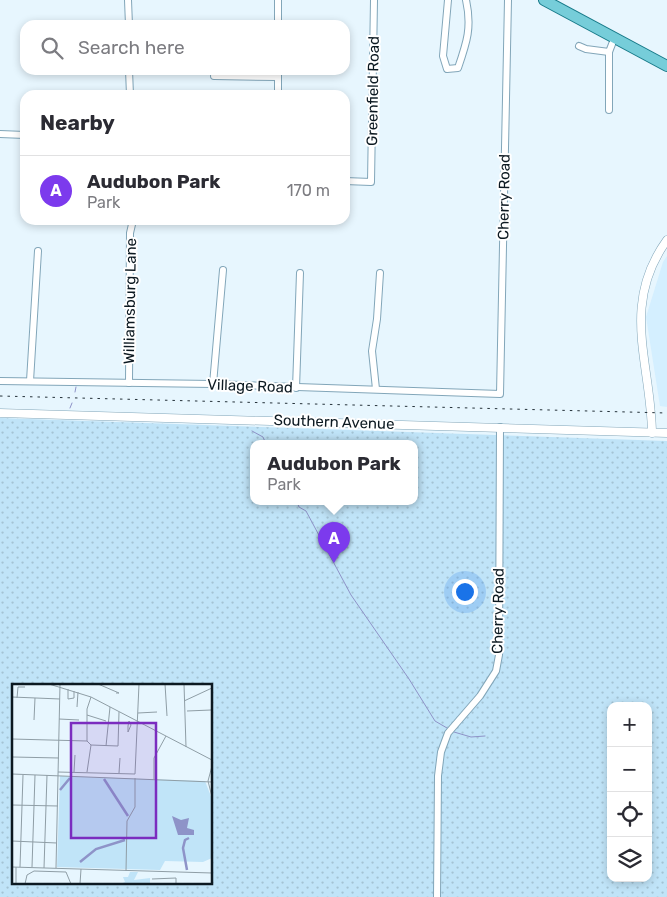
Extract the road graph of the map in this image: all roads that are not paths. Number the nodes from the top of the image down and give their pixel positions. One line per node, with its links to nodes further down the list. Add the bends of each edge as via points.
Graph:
1 (128, 0): 8 (street)
2 (278, 0): 9 (street)
3 (374, 0): 23 (street, Greenfield Road, via 371,182)
4 (448, 0): 5 (street, via 443,56 447,69 458,68 466,45 470,17)
5 (466, 0)
6 (508, 0): 36 (street, Cherry Road)
7 (544, 0): 10 (main road)
8 (128, 20)
9 (278, 20)
10 (614, 38): 12 (street); 13 (main road)
11 (579, 46): 12 (street)
12 (609, 52): 20 (street)
13 (667, 66)
14 (129, 75): 18 (street)
15 (246, 75): 17 (street)
16 (278, 75): 19 (street)
17 (214, 76)
18 (130, 90)
19 (278, 90)
20 (609, 110)
21 (0, 134): 22 (street)
22 (20, 135)
23 (350, 181)
24 (132, 225): 32 (street, Williamsburg Lane)
25 (667, 240): 39 (street, via 648,276 641,305 640,326)
26 (38, 251): 31 (street)
27 (223, 270): 33 (street)
28 (300, 273): 34 (street)
29 (380, 273): 35 (street, via 372,351)
30 (0, 381): 31 (street, Village Road)
31 (30, 381): 32 (street, Village Road)
32 (129, 383): 33 (street, Village Road)
33 (213, 384): 34 (street, Village Road)
34 (296, 388): 35 (street, Village Road)
35 (376, 389): 36 (street, Village Road)
36 (500, 394)
37 (0, 413): 38 (street, Southern Avenue)
38 (500, 427): 39 (street, Southern Avenue); 41 (street, Cherry Road, via 499,655 496,671 480,696 448,733 441,752)
39 (652, 433): 40 (street, Southern Avenue)
40 (667, 433)
41 (437, 897)

